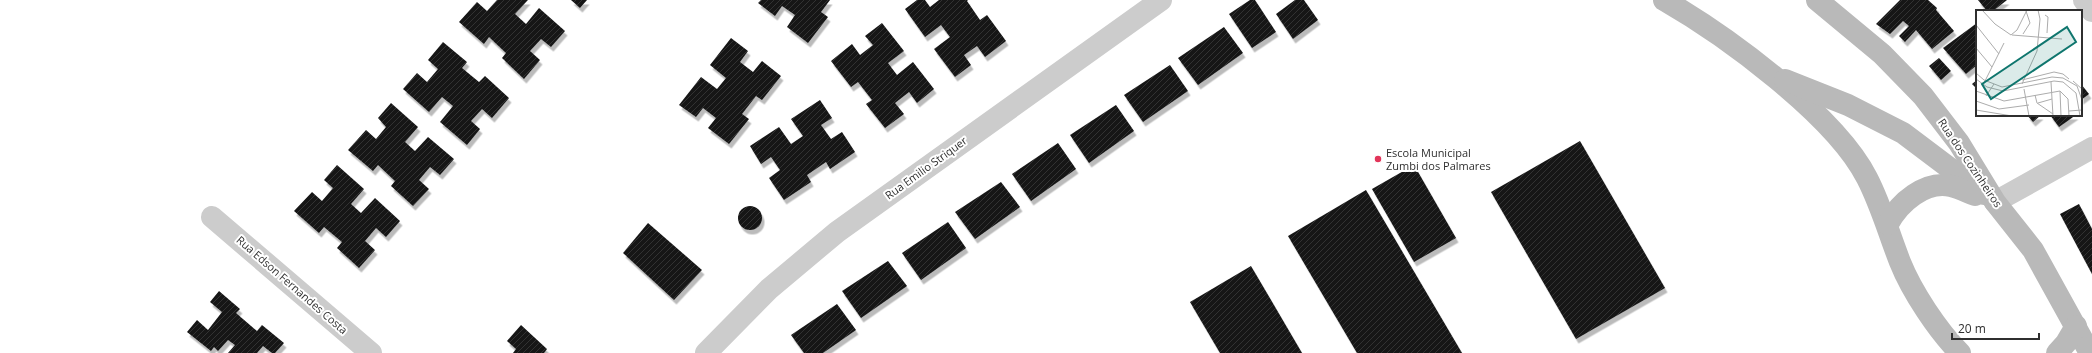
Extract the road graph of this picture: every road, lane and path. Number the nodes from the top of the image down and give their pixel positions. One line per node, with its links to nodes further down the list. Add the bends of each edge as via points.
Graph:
1 (1161, 0): 13 (street, Rua Emilio Striquer, via 837,232 769,289)
2 (1664, 0): 6 (street)
3 (1817, 0): 8 (street, Rua dos Cozinheiros, via 1882,54 1923,96 1958,143)
4 (2084, 0): 5 (street)
5 (2092, 11)
6 (1771, 74): 8 (street, via 1848,105 1903,133); 10 (street, via 1833,131 1852,155 1867,177)
7 (2092, 148): 8 (street)
8 (1995, 202): 10 (street, via 1950,186 1935,187 1921,191 1900,205); 11 (street, Rua dos Cozinheiros, via 2033,250)
9 (212, 217): 12 (street, Rua Edson Fernandes Costa)
10 (1888, 224): 14 (street, via 1901,264 1925,309)
11 (2076, 326): 15 (street); 16 (street, Rua dos Cozinheiros)
12 (371, 353)
13 (706, 353)
14 (1960, 353)
15 (2056, 353)
16 (2090, 353)

